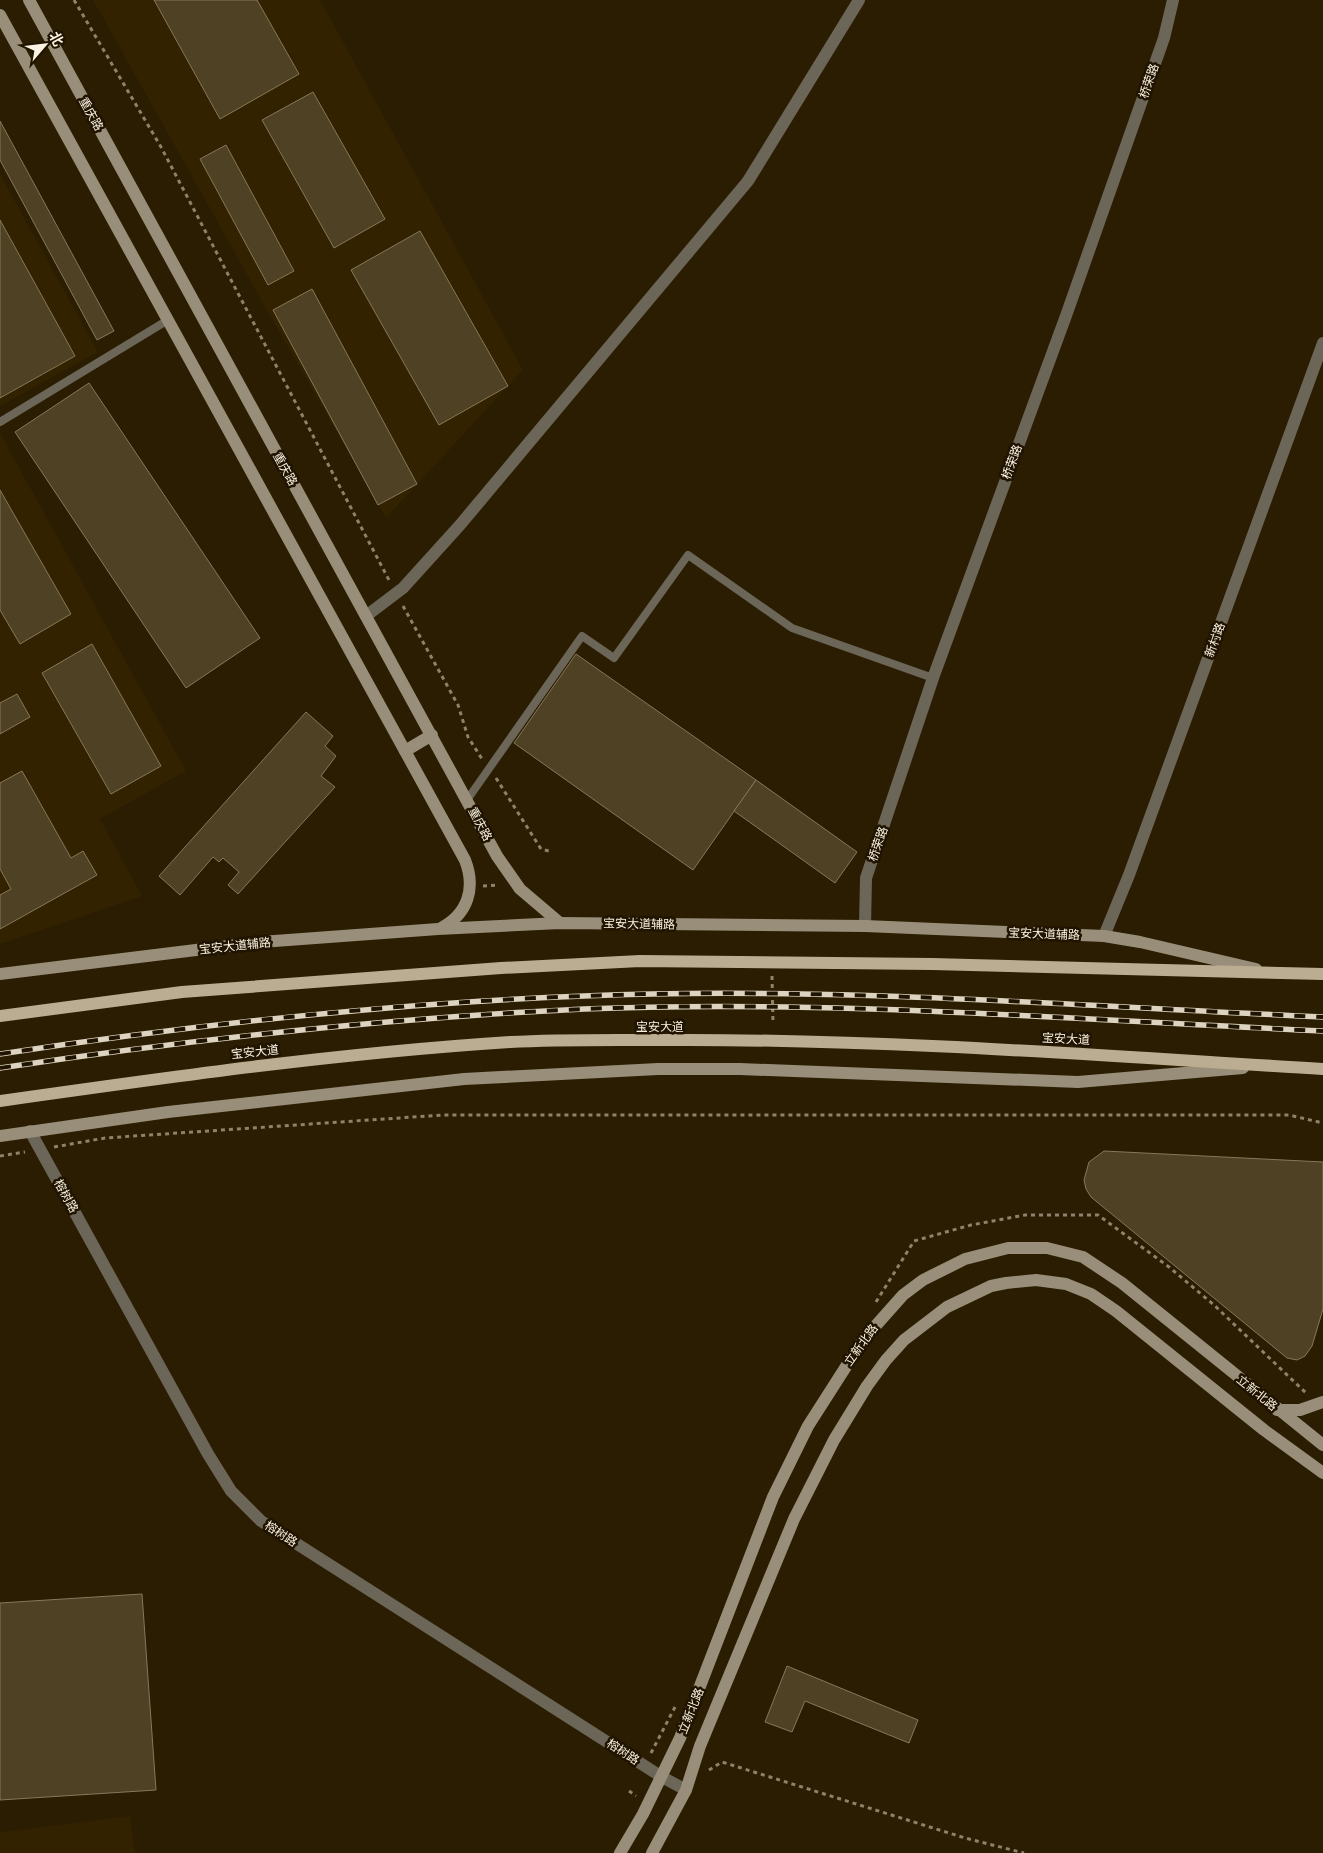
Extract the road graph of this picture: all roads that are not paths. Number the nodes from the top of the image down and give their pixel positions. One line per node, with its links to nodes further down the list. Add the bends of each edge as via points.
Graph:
1 (29, 0): 9 (main road, 重庆路)
2 (859, 0): 9 (street, via 748,181 460,525 396,593)
3 (1173, 0): 10 (street, 桥荣路, via 1164,38 1067,313)
4 (0, 15): 5 (main road)
5 (168, 320): 8 (lane); 12 (main road)
6 (1323, 343): 7 (street, 新村路)
7 (1320, 363): 17 (street, 新村路)
8 (0, 422)
9 (366, 616): 11 (main road, 重庆路)
10 (933, 678): 13 (lane, via 792,628 688,555 614,658 582,636); 15 (street, 桥荣路, via 866,878)
11 (432, 736): 12 (main road); 13 (main road, 重庆路)
12 (404, 750): 16 (main road, via 470,872 471,888 461,914)
13 (467, 800): 14 (main road, 重庆路, via 497,856 520,889)
14 (560, 923): 15 (main road, 宝安大道辅路); 16 (main road, 宝安大道辅路)
15 (865, 926): 17 (main road, 宝安大道辅路)
16 (438, 929): 20 (main road, 宝安大道辅路, via 261,942)
17 (1104, 936): 18 (main road, 宝安大道辅路)
18 (1276, 972): 19 (main road); 21 (main road, via 640,961 182,992)
19 (1319, 973)
20 (0, 974)
21 (0, 1016)
22 (1264, 1065): 23 (main road, 宝安大道); 26 (main road, 宝安大道, via 773,1040 512,1042 231,1069); 27 (main road, via 1078,1082 740,1069 658,1069 464,1079)
23 (1307, 1068): 24 (main road, 宝安大道); 25 (main road)
24 (1323, 1069)
25 (1323, 1075)
26 (0, 1101)
27 (30, 1131): 28 (main road); 33 (street, 榕树路, via 231,1491 261,1521)
28 (0, 1136)
29 (1320, 1403): 30 (main road, via 1293,1411)
30 (1277, 1410): 31 (main road, 立新北路); 33 (main road, 立新北路, via 1107,1272 1072,1253 1034,1246 994,1250 965,1259 923,1280 896,1302 863,1340 808,1426 773,1497 707,1671)
31 (1323, 1445)
32 (1323, 1472): 34 (main road, 立新北路, via 1264,1430 1116,1310 1085,1292 1052,1281 1021,1281 991,1286 947,1307 904,1340 886,1360 866,1386 834,1440 794,1519 700,1746)
33 (662, 1777): 34 (street, 榕树路); 35 (main road, 立新北路)
34 (686, 1790): 36 (main road, 立新北路)
35 (620, 1853)
36 (652, 1853)

